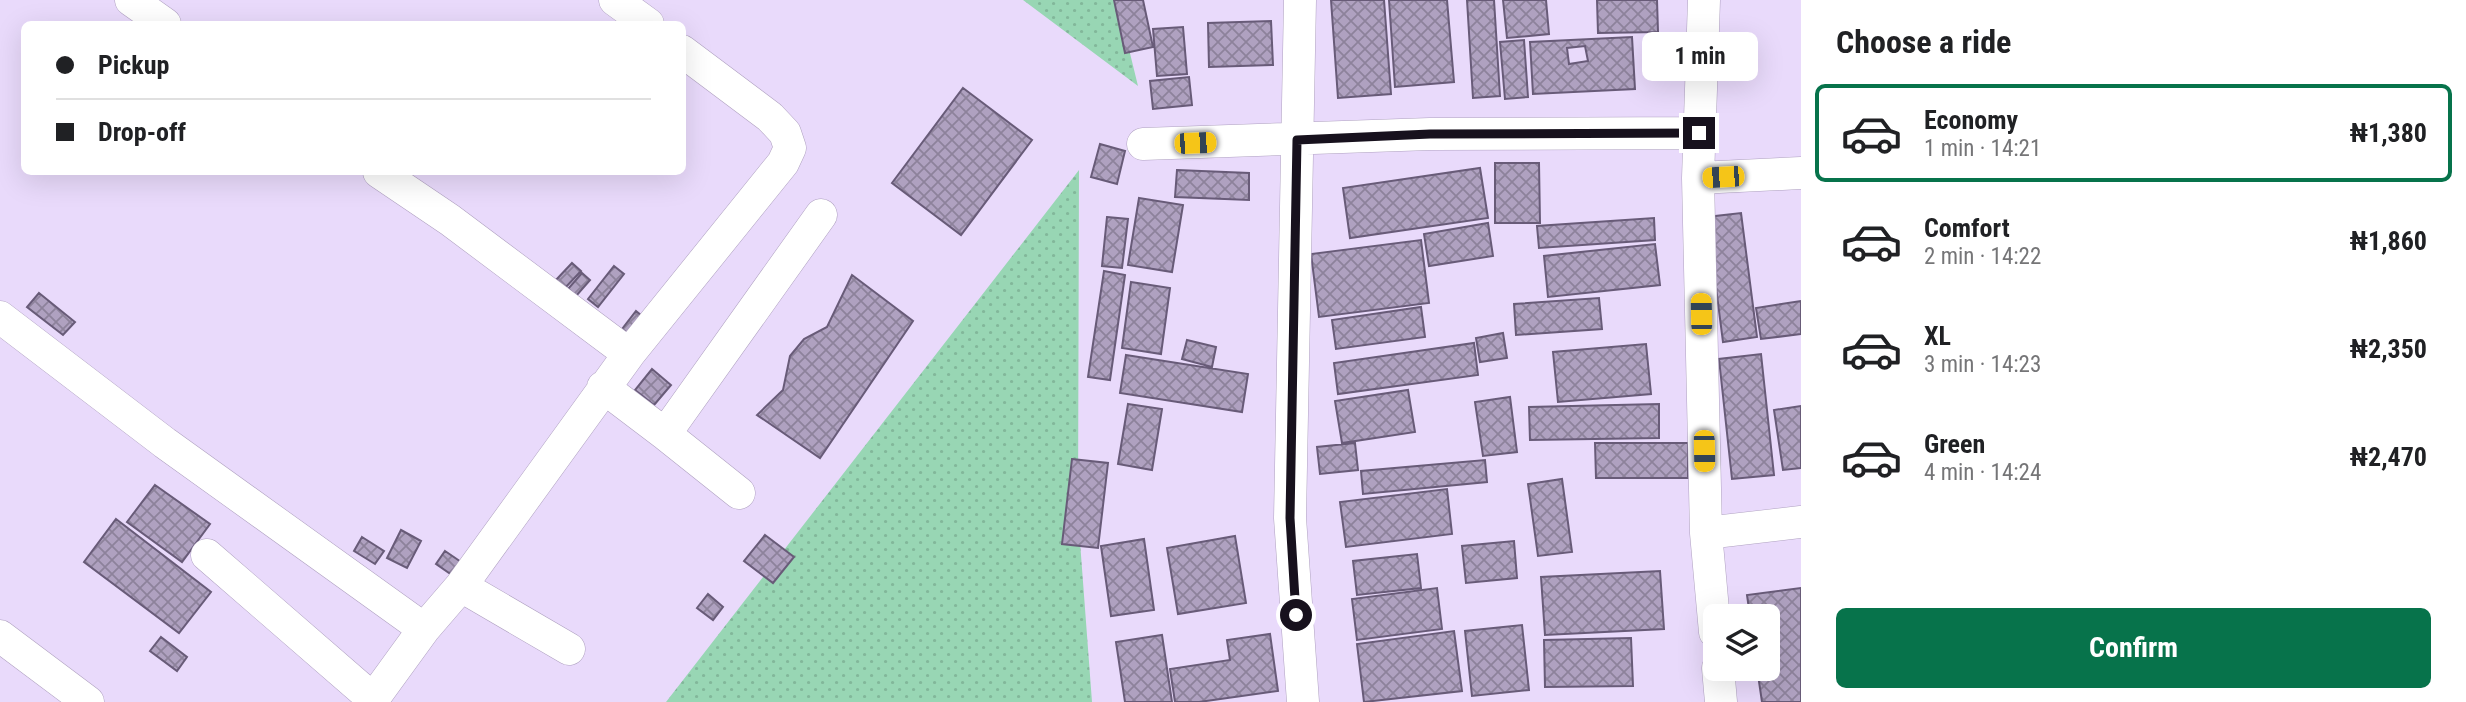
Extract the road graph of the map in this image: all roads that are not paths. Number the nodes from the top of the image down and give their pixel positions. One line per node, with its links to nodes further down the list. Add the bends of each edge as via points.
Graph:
1 (131, 0): 5 (street)
2 (615, 0): 6 (street)
3 (1300, 0): 9 (street)
4 (1704, 0): 8 (street)
5 (161, 21)
6 (644, 21)
7 (686, 54): 16 (street, via 770,117 785,133 790,148 783,163)
8 (1699, 133): 9 (street, via 1430,134); 13 (street)
9 (1297, 140): 10 (street); 31 (street, via 1290,518)
10 (1143, 144)
11 (1801, 173): 13 (street)
12 (383, 175): 16 (street)
13 (1698, 178): 21 (street)
14 (821, 215): 18 (street)
15 (0, 317): 25 (street, via 165,443)
16 (628, 354): 17 (street)
17 (603, 387): 18 (street); 23 (street)
18 (665, 434): 19 (street)
19 (738, 493)
20 (1801, 522): 21 (street)
21 (1706, 533): 24 (street)
22 (206, 555): 29 (street)
23 (461, 586): 25 (street); 27 (street)
24 (1712, 604)
25 (424, 629): 29 (street)
26 (0, 636): 30 (street)
27 (569, 649)
28 (1719, 681): 32 (street)
29 (372, 701)
30 (88, 702)
31 (1303, 702)
32 (1721, 702)

